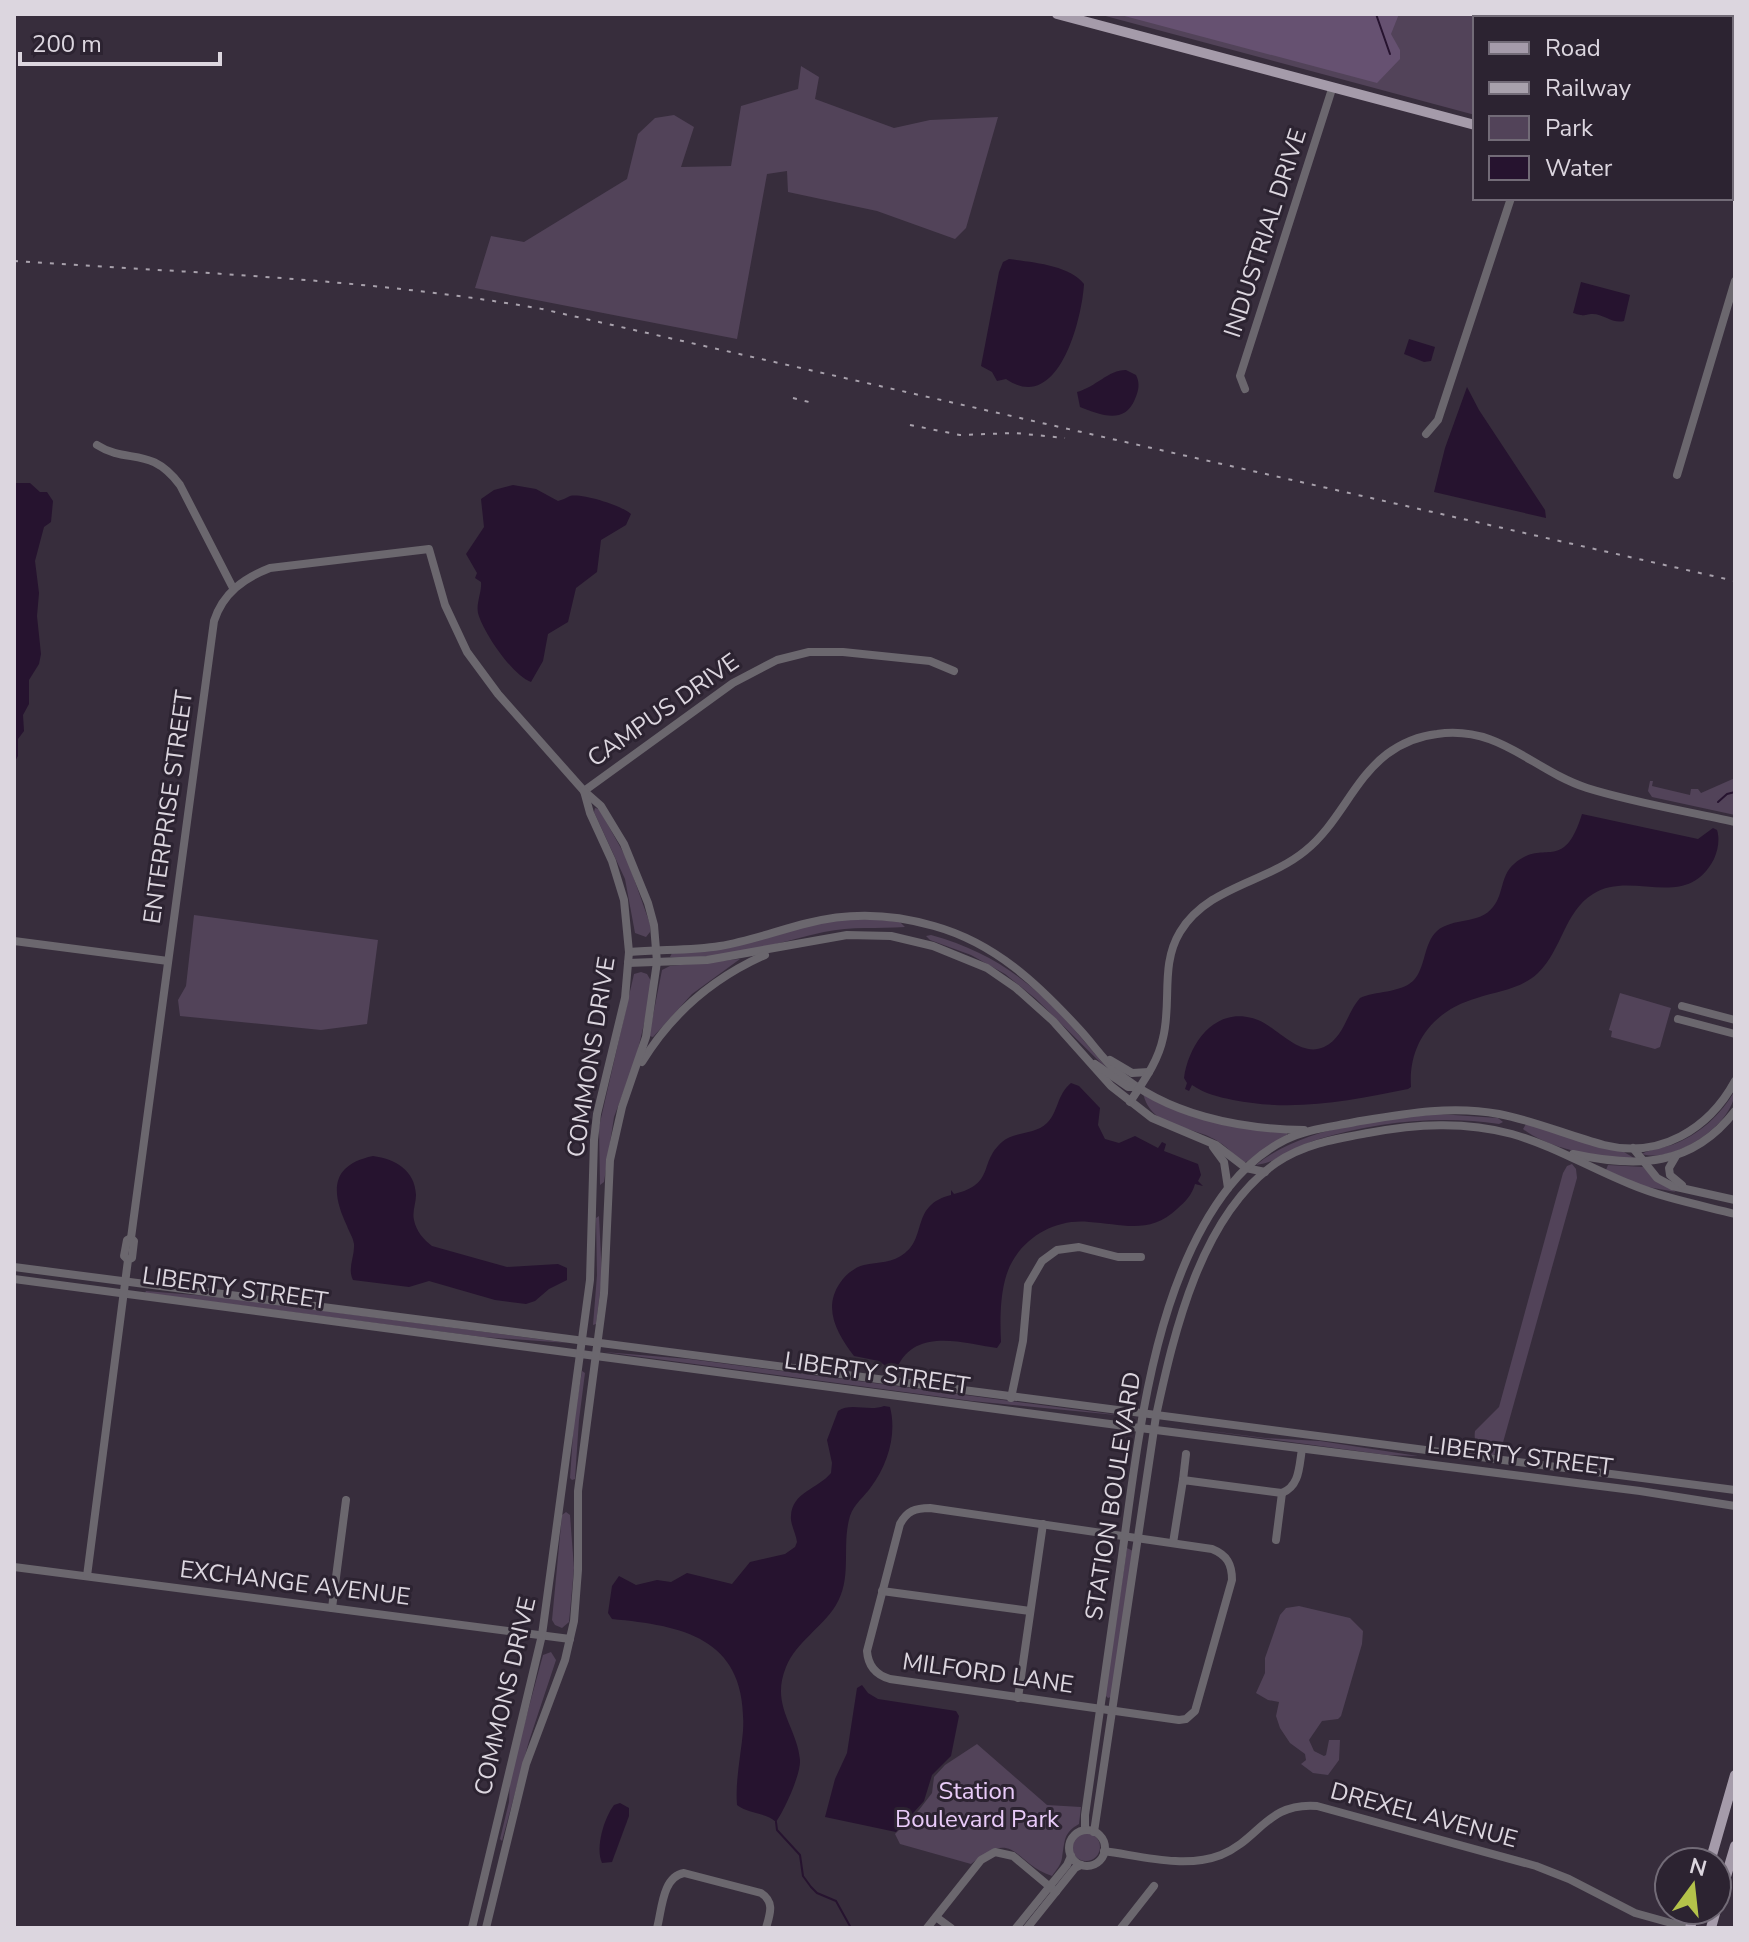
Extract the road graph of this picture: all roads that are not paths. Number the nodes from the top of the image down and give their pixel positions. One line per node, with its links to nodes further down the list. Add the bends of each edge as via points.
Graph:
1 (1057, 14): 2 (main road)
2 (1332, 89): 3 (main road); 7 (street, INDUSTRIAL DRIVE, via 1240,376)
3 (1473, 124)
4 (1510, 200): 8 (street, via 1438,420)
5 (1735, 281): 6 (street)
6 (1732, 309): 10 (street)
7 (1245, 389)
8 (1426, 434)
9 (97, 445): 11 (street, via 145,458 173,475)
10 (1677, 475)
11 (233, 588): 13 (street, via 270,568 429,549 445,605 467,652); 19 (street, ENTERPRISE STREET, via 216,613 211,633)
12 (954, 671): 13 (street, CAMPUS DRIVE, via 930,661 830,651 777,660 733,683)
13 (584, 791): 17 (street, COMMONS DRIVE, via 601,806 624,844 648,903); 18 (street, COMMONS DRIVE, via 620,883)
14 (1735, 822): 28 (street, via 1582,786 1479,735 1450,732 1408,742 1371,769 1308,849 1283,867 1215,897 1186,923 1169,958 1163,1038)
15 (14, 941): 19 (street)
16 (786, 947): 20 (street); 27 (street, via 863,934 914,940 953,953 987,968 1029,997); 31 (street, via 748,962 698,996 656,1041)
17 (657, 950): 18 (street); 20 (street, COMMONS DRIVE); 26 (street, via 716,947 835,917 918,921 972,940 1016,967)
18 (629, 952): 21 (street, COMMONS DRIVE)
19 (168, 961): 50 (street, ENTERPRISE STREET)
20 (657, 962): 21 (street); 31 (street, COMMONS DRIVE, via 646,1037)
21 (628, 963): 52 (street, COMMONS DRIVE, via 621,1022 594,1140 592,1256)
22 (1682, 1006): 24 (street)
23 (1678, 1019): 25 (street)
24 (1735, 1020)
25 (1735, 1034)
26 (1103, 1055): 28 (street, via 1132,1073); 30 (street)
27 (1091, 1062): 30 (street, via 1128,1087); 32 (street)
28 (1149, 1072): 30 (street); 33 (street, via 1153,1090)
29 (1735, 1081): 37 (street, via 1717,1109 1695,1129 1664,1143)
30 (1139, 1087): 32 (street); 33 (street)
31 (629, 1088): 53 (street, COMMONS DRIVE, via 610,1160)
32 (1130, 1102): 36 (street, via 1173,1129)
33 (1174, 1105): 35 (street, via 1245,1127)
34 (1735, 1111): 39 (street, via 1706,1139)
35 (1314, 1130): 37 (street, via 1407,1113 1465,1110); 41 (street, STATION BOULEVARD, via 1285,1140)
36 (1206, 1141): 41 (street); 43 (street, via 1224,1162)
37 (1633, 1148): 40 (street)
38 (1564, 1152): 40 (street); 42 (street, STATION BOULEVARD, via 1488,1129 1422,1125 1319,1143); 46 (street, via 1646,1191)
39 (1676, 1156): 40 (street); 44 (street, via 1670,1175)
40 (1644, 1163): 44 (street, via 1657,1178)
41 (1246, 1168): 42 (street); 43 (street, STATION BOULEVARD)
42 (1265, 1172): 58 (street, STATION BOULEVARD, via 1237,1201 1197,1272)
43 (1228, 1188): 57 (street, STATION BOULEVARD, via 1178,1281)
44 (1690, 1189): 45 (street)
45 (1735, 1200)
46 (1735, 1214)
47 (1141, 1257): 56 (street, via 1079,1247 1057,1250 1042,1261 1028,1285)
48 (14, 1267): 50 (street, LIBERTY STREET)
49 (14, 1279): 51 (street, LIBERTY STREET)
50 (125, 1281): 51 (street, ENTERPRISE STREET); 52 (street, LIBERTY STREET)
51 (124, 1293): 54 (street, LIBERTY STREET); 74 (street, ENTERPRISE STREET)
52 (581, 1342): 53 (street, LIBERTY STREET); 54 (street, COMMONS DRIVE)
53 (597, 1344): 55 (street, COMMONS DRIVE); 56 (street, LIBERTY STREET)
54 (580, 1354): 55 (street, LIBERTY STREET); 78 (street, COMMONS DRIVE)
55 (595, 1356): 59 (street, LIBERTY STREET); 79 (street, COMMONS DRIVE, via 578,1491 577,1594)
56 (1011, 1398): 57 (street, LIBERTY STREET)
57 (1142, 1415): 58 (street, LIBERTY STREET); 59 (street, STATION BOULEVARD)
58 (1156, 1416): 60 (street, STATION BOULEVARD); 64 (street, LIBERTY STREET)
59 (1140, 1428): 60 (street, LIBERTY STREET); 69 (street, STATION BOULEVARD)
60 (1154, 1430): 61 (street, LIBERTY STREET); 70 (street, STATION BOULEVARD)
61 (1302, 1449): 65 (street, via 1296,1483); 67 (street, LIBERTY STREET)
62 (1186, 1454): 63 (street)
63 (1183, 1480): 65 (street); 72 (street)
64 (1735, 1490)
65 (1282, 1493): 71 (street)
66 (346, 1500): 76 (street)
67 (1735, 1506)
68 (1043, 1524): 69 (street, MILFORD LANE); 75 (street, MILFORD LANE, via 912,1510 900,1524); 77 (street)
69 (1125, 1536): 70 (street, MILFORD LANE); 81 (street, STATION BOULEVARD)
70 (1139, 1538): 72 (street, MILFORD LANE); 82 (street, STATION BOULEVARD)
71 (1276, 1540)
72 (1173, 1543): 82 (street, MILFORD LANE, via 1221,1553 1232,1570 1195,1711 1179,1720)
73 (14, 1567): 74 (street, EXCHANGE AVENUE)
74 (87, 1576): 76 (street, EXCHANGE AVENUE)
75 (882, 1591): 77 (street); 80 (street, MILFORD LANE, via 867,1651 877,1673)
76 (332, 1608): 78 (street, EXCHANGE AVENUE)
77 (1030, 1611): 80 (street)
78 (542, 1635): 79 (street, EXCHANGE AVENUE); 93 (street, COMMONS DRIVE)
79 (570, 1639): 94 (street, COMMONS DRIVE, via 529,1754)
80 (1018, 1698): 81 (street, MILFORD LANE)
81 (1101, 1709): 82 (street, MILFORD LANE); 84 (street, STATION BOULEVARD, via 1085,1815)
82 (1114, 1711): 84 (street, STATION BOULEVARD)
83 (1735, 1775): 85 (main road)
84 (1090, 1831): 86 (street, via 1103,1840); 87 (street, via 1071,1839)
85 (1715, 1846)
86 (1104, 1851): 88 (street, via 1096,1863); 102 (street, DREXEL AVENUE, via 1205,1860 1230,1851 1283,1809 1317,1806 1536,1866 1635,1913)
87 (1071, 1856): 88 (street); 90 (street)
88 (1081, 1865): 90 (street)
89 (1154, 1886): 101 (street)
90 (1052, 1890): 91 (street); 92 (street, via 1013,1856 995,1852 981,1860)
91 (1031, 1916): 99 (street); 100 (street)
92 (936, 1917): 97 (street); 98 (street)
93 (472, 1928)
94 (486, 1928)
95 (657, 1928): 96 (street, via 669,1882 684,1873 761,1893 771,1909)
96 (766, 1928)
97 (927, 1928)
98 (951, 1928)
99 (1016, 1928)
100 (1027, 1928)
101 (1121, 1928)
102 (1689, 1928)

